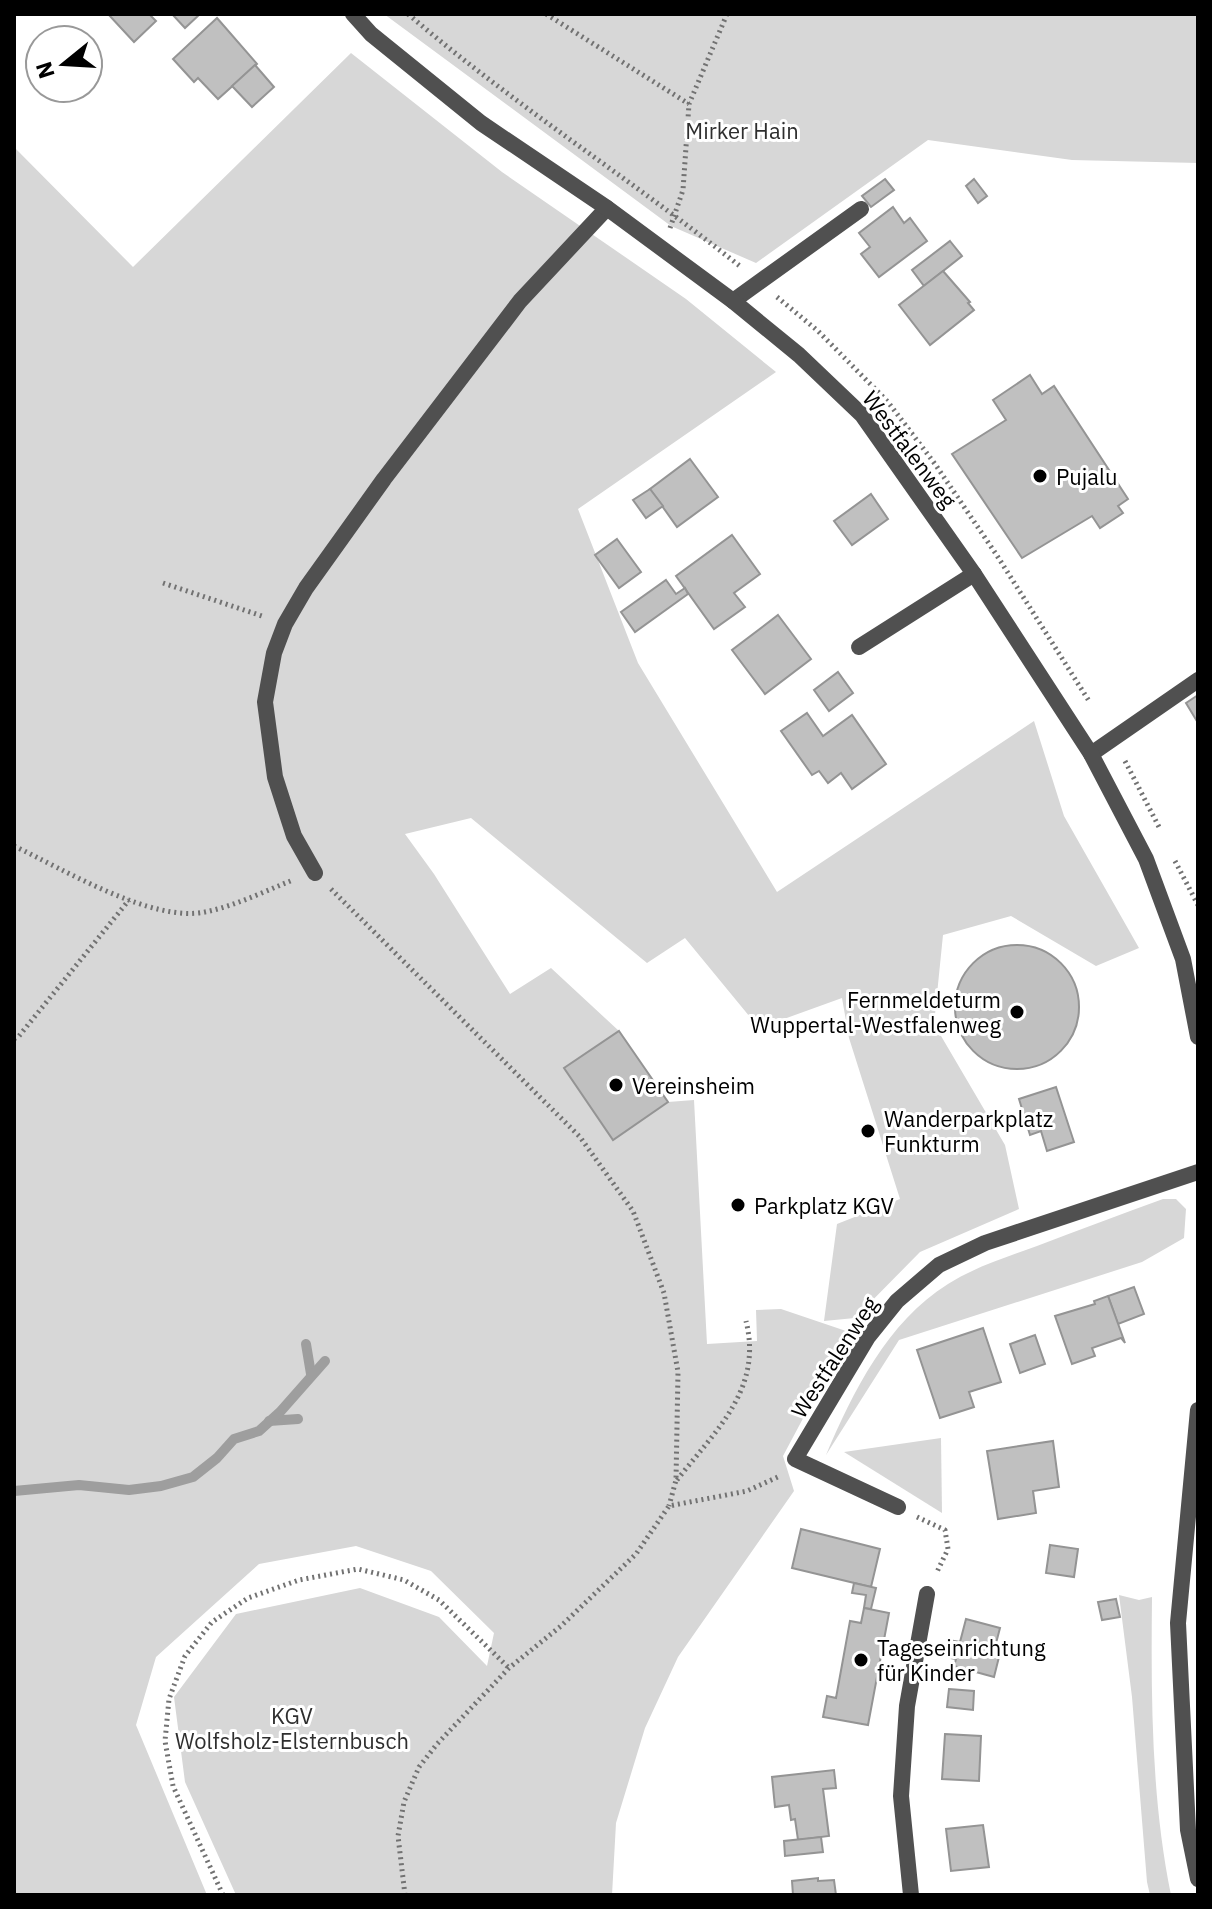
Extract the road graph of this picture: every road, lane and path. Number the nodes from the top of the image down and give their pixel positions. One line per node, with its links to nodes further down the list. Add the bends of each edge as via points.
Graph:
1 (353, 14): 6 (street, Westfalenweg, via 481,123)
2 (408, 14): 8 (path)
3 (546, 14): 5 (path)
4 (727, 14): 5 (path)
5 (689, 104): 8 (path, via 683,190)
6 (607, 208): 9 (street, Westfalenweg); 13 (street, via 520,301 384,479)
7 (861, 209): 10 (street)
8 (676, 215): 9 (path)
9 (662, 248): 10 (street, Westfalenweg)
10 (733, 301): 11 (street, Westfalenweg, via 862,415)
11 (974, 574): 14 (street); 16 (street, Westfalenweg)
12 (163, 583): 13 (path)
13 (285, 624): 19 (street, via 265,702 275,777 294,836)
14 (859, 647)
15 (1198, 680): 16 (street)
16 (1091, 754): 22 (street, Westfalenweg, via 1146,859 1183,959)
17 (14, 846): 20 (path)
18 (1180, 872): 21 (path)
19 (315, 873): 20 (path, via 206,912 181,915); 28 (path, via 580,1137 633,1211 664,1293 678,1372)
20 (129, 900): 23 (path)
21 (1198, 905)
22 (1198, 1037)
23 (14, 1039)
24 (1198, 1172): 27 (street, Westfalenweg, via 985,1243 939,1265 897,1301 868,1337)
25 (746, 1321): 28 (path, via 751,1342 748,1375 738,1400)
26 (1198, 1410): 33 (street, via 1178,1623 1188,1830)
27 (795, 1459): 29 (path, via 778,1478 747,1491); 30 (street)
28 (676, 1480): 29 (path)
29 (669, 1506): 32 (path, via 636,1554)
30 (898, 1507): 31 (path, via 945,1530 948,1549)
31 (927, 1594): 36 (street, via 907,1706 901,1796)
32 (509, 1668): 34 (path, via 439,1600 404,1580 358,1569 299,1580 248,1598 212,1622 185,1656 169,1699 165,1741 173,1786); 35 (path, via 419,1767 404,1802 398,1836)
33 (1198, 1879)
34 (223, 1895)
35 (405, 1895)
36 (911, 1895)

